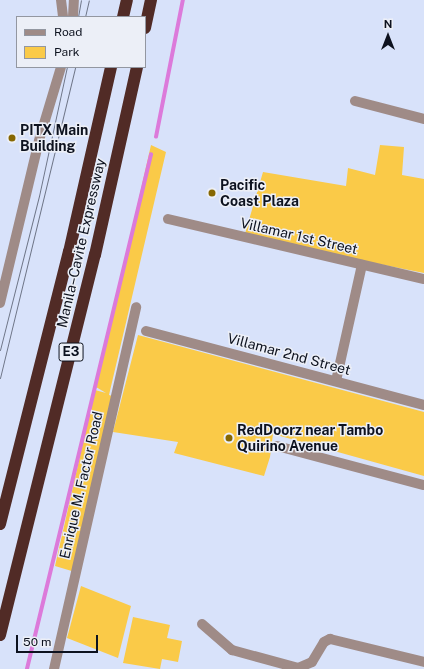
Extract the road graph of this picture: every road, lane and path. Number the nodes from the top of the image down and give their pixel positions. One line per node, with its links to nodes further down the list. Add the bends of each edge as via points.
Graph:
1 (60, 0): 6 (street)
2 (74, 0): 7 (street)
3 (122, 0): 8 (highway)
4 (127, 0): 9 (highway)
5 (151, 0): 10 (highway)
6 (63, 16)
7 (73, 16)
8 (121, 16)
9 (121, 16)
10 (146, 23)
11 (53, 68): 17 (street)
12 (61, 68): 17 (street)
13 (111, 68): 28 (highway, Manila–Cavite Expressway / E3, via 69,252)
14 (137, 68): 30 (highway, Manila–Cavite Expressway / E3, via 86,294)
15 (355, 101): 16 (street)
16 (424, 119)
17 (40, 137): 21 (street)
18 (168, 219): 19 (street, Villamar 1st Street)
19 (362, 265): 20 (street, Villamar 1st Street); 24 (street)
20 (424, 279)
21 (0, 303)
22 (136, 307): 32 (street, Enrique M. Factor Road)
23 (146, 331): 24 (street, Villamar 2nd Street)
24 (336, 381): 25 (street, Villamar 2nd Street)
25 (424, 406)
26 (277, 446): 27 (street)
27 (424, 485)
28 (0, 524)
29 (202, 624): 31 (street, via 232,650 298,668 312,662 324,642 330,639)
30 (0, 635)
31 (424, 662)
32 (54, 669)

